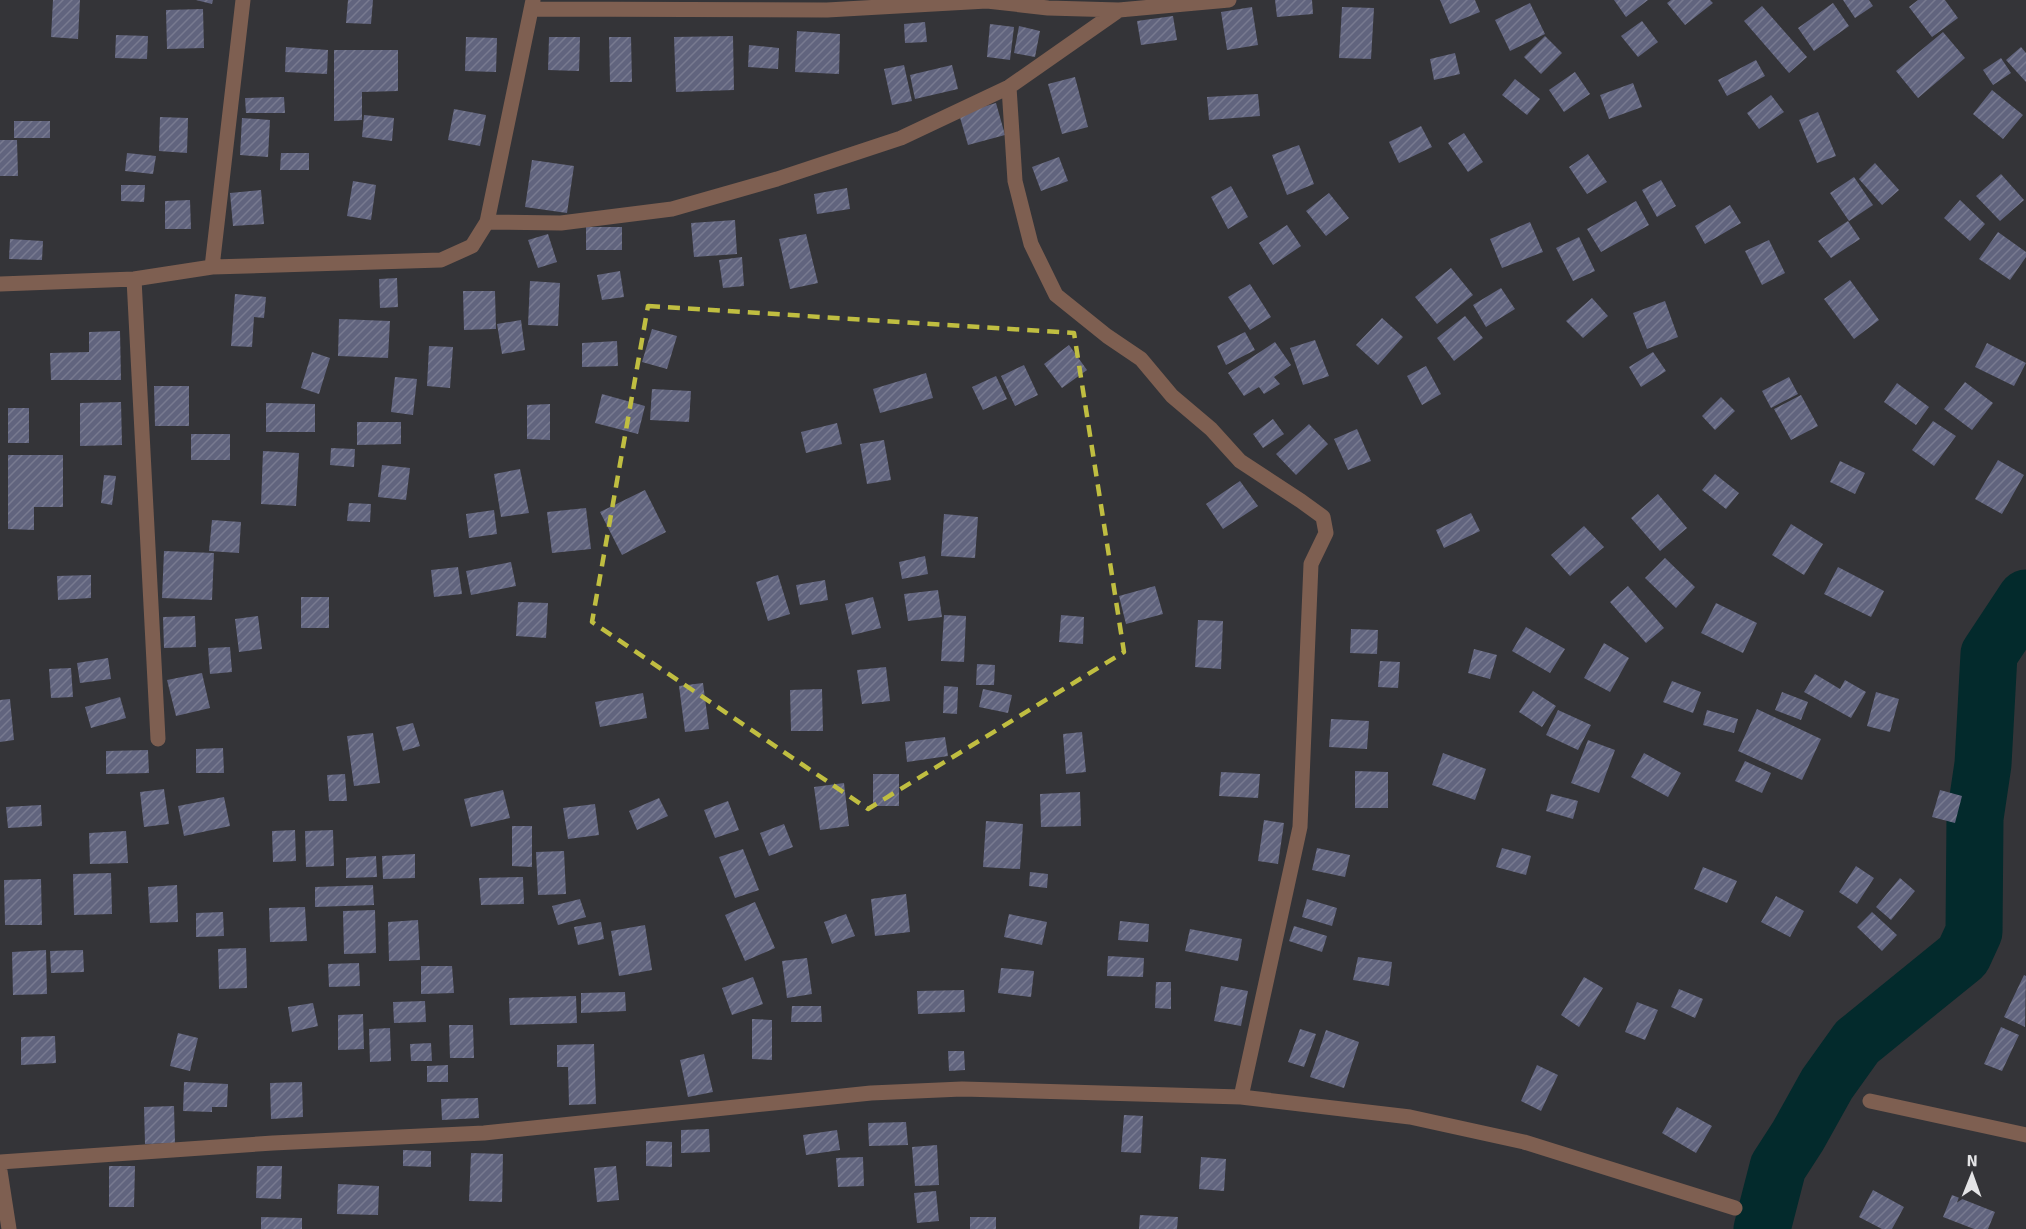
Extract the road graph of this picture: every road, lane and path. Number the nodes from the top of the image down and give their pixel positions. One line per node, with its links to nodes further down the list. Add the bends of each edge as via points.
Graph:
1 (243, 0): 7 (street)
2 (1229, 0): 4 (street)
3 (533, 5): 4 (street, via 827,10 987,1); 6 (street)
4 (1119, 10): 5 (street)
5 (1009, 87): 6 (street, via 901,138 672,209 561,223); 11 (street, via 1016,181 1031,244 1056,295 1142,359 1172,396 1211,429 1240,461 1323,517 1326,533 1311,564 1300,827)
6 (487, 222): 7 (street, via 472,246 441,260)
7 (212, 267): 8 (street)
8 (134, 279): 9 (street); 10 (street)
9 (0, 284)
10 (158, 739)
11 (1240, 1097): 14 (street, via 962,1089 872,1093 484,1133); 16 (street, via 1410,1118 1524,1142)
12 (1870, 1101): 13 (street)
13 (2026, 1135)
14 (0, 1162)
15 (0, 1171): 17 (street)
16 (1735, 1208)
17 (9, 1229)

